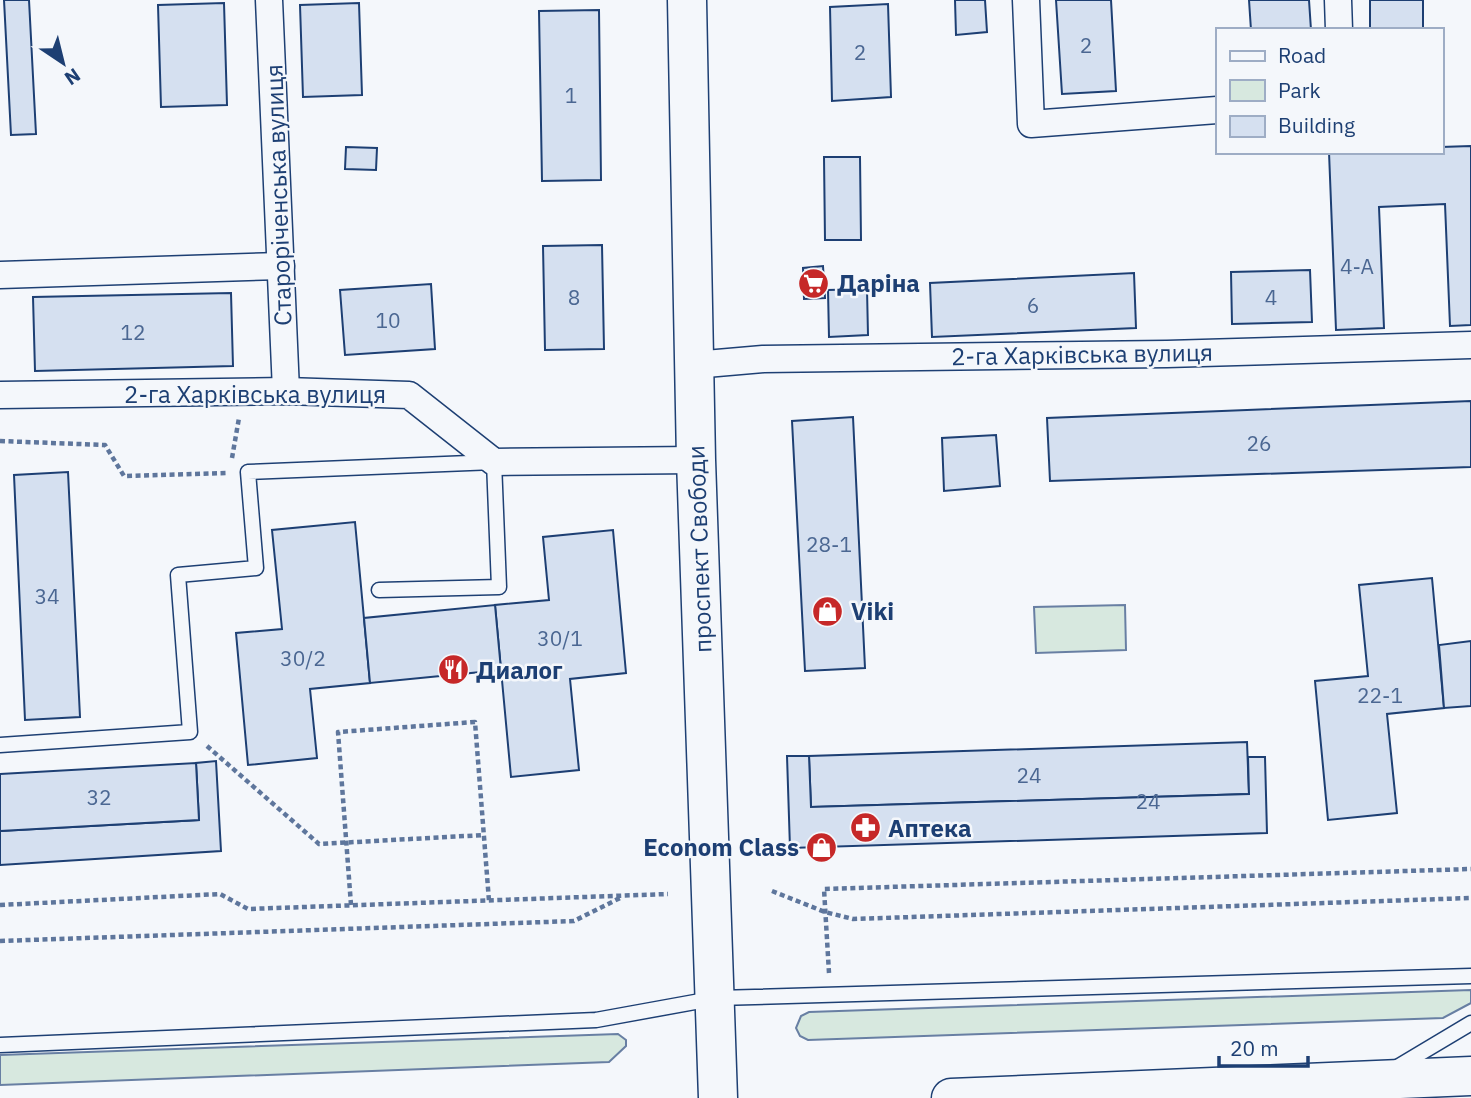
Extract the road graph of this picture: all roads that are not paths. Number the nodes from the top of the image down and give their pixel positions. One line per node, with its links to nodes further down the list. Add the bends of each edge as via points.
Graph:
1 (269, 0): 7 (street, Староріченська вулиця)
2 (687, 0): 10 (main road, проспект Свободи)
3 (1027, 0): 6 (street, via 1031,124)
4 (1338, 0): 5 (street)
5 (1339, 28)
6 (1216, 110)
7 (281, 266): 8 (street); 11 (street, Староріченська вулиця)
8 (0, 275)
9 (1471, 345): 10 (street, 2-га Харківська вулиця, via 763,359)
10 (694, 365): 13 (main road, проспект Свободи)
11 (286, 391): 12 (street, 2-га Харківська вулиця); 14 (street, 2-га Харківська вулиця, via 409,395)
12 (0, 395)
13 (696, 460): 14 (street); 18 (main road, проспект Свободи)
14 (494, 462): 15 (lane, via 499,587); 16 (lane, via 248,472 256,568 178,575 190,732)
15 (379, 590)
16 (0, 745)
17 (1471, 976): 18 (lane)
18 (717, 998): 20 (lane, via 596,1020); 24 (main road, проспект Свободи)
19 (1471, 1023): 22 (lane)
20 (0, 1045)
21 (1471, 1076): 22 (main road)
22 (1374, 1081): 23 (main road)
23 (1017, 1097): 25 (main road)
24 (718, 1098)
25 (951, 1098)

